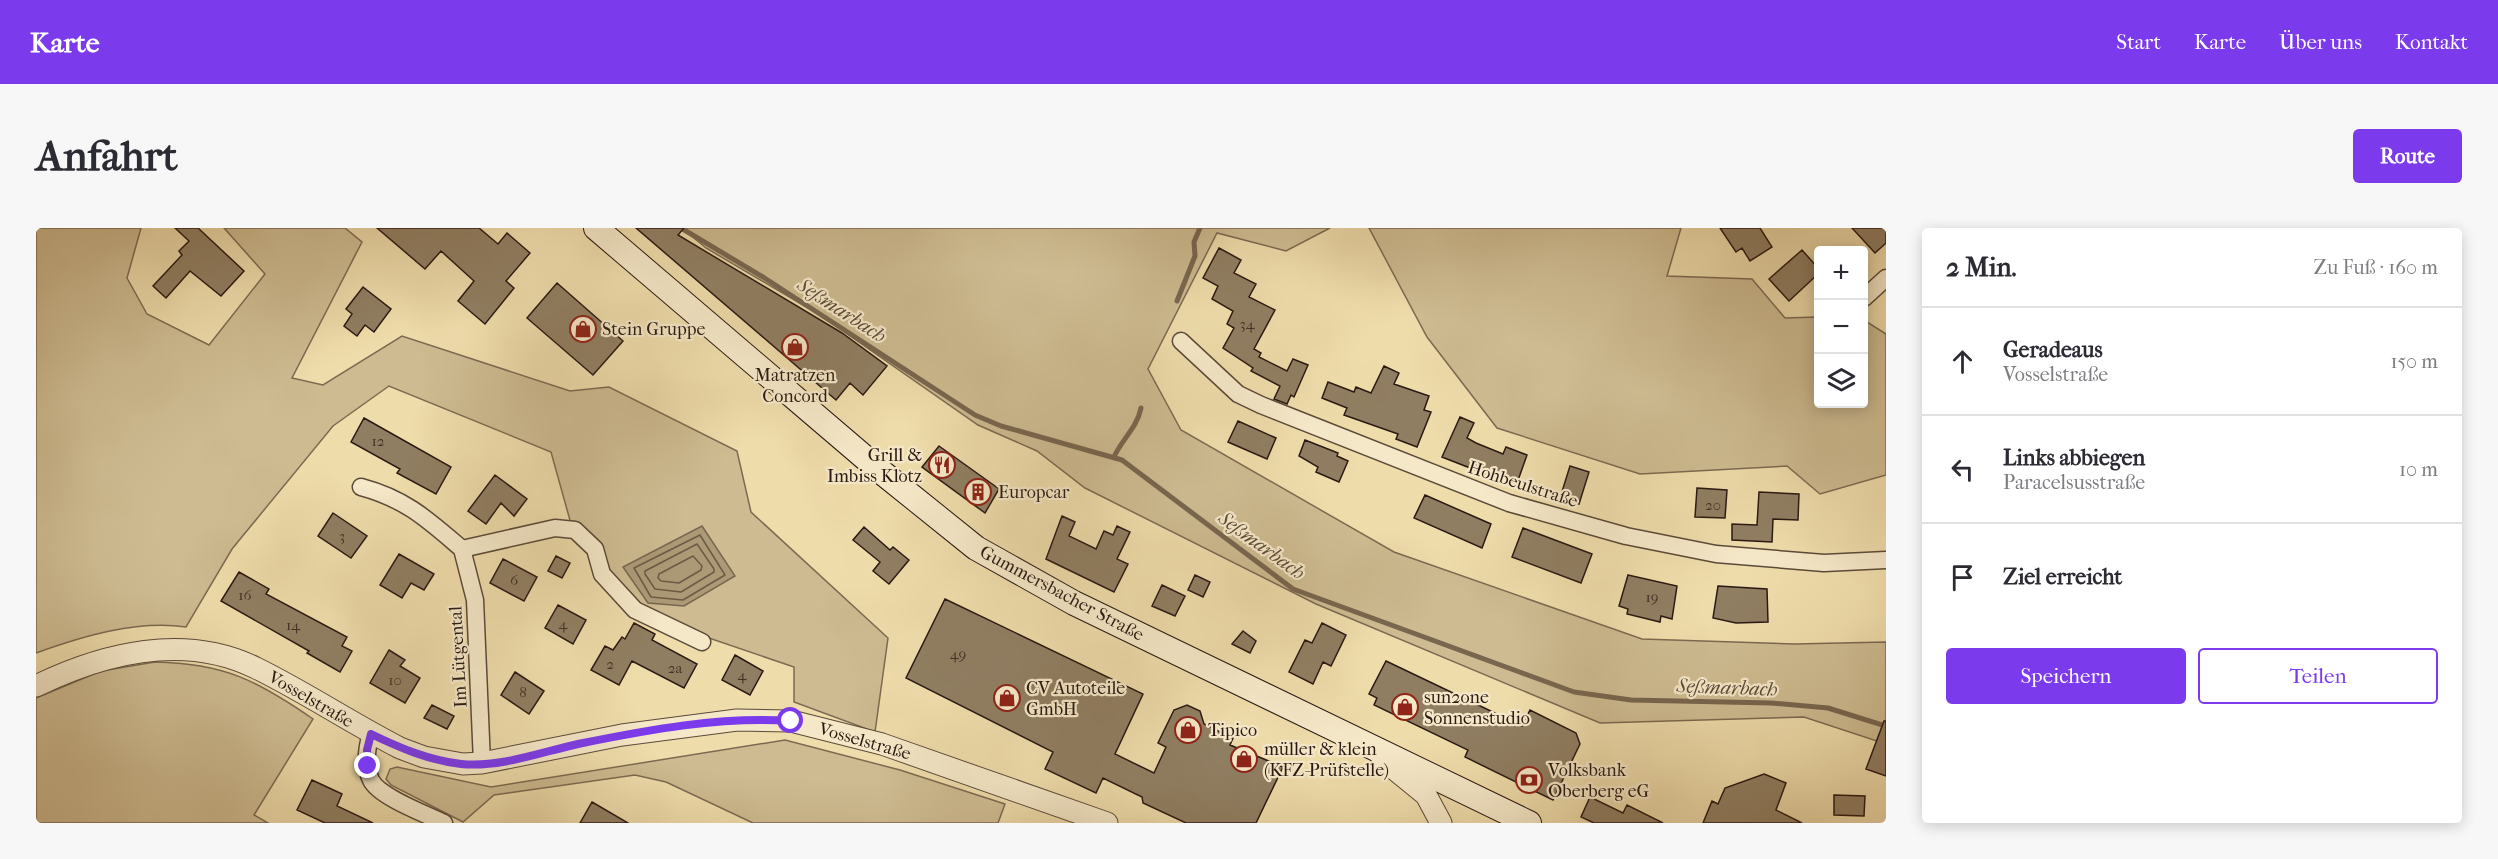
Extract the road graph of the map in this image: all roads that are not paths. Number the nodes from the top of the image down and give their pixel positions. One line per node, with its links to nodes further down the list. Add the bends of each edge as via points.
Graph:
1 (596, 228): 11 (main road, Gummersbacher Straße, via 976,548 1074,603)
2 (1886, 278): 3 (street)
3 (1868, 294)
4 (1181, 341): 7 (street, Hohbeulstraße, via 1238,394 1509,503 1626,536 1716,554 1824,563)
5 (361, 487): 6 (street, via 388,494 423,516)
6 (462, 549): 8 (street, via 555,528 575,530 596,549 602,574 634,610); 12 (street, Im Lütgental, via 475,600)
7 (1886, 560)
8 (702, 642)
9 (36, 686): 10 (street, Vosselstraße, via 86,664 119,655 192,651 224,656 255,667)
10 (371, 734): 12 (street, Vosselstraße, via 424,757); 14 (street, via 367,750 371,780 380,791)
11 (1358, 740): 13 (main road, Gummersbacher Straße); 16 (street, via 1426,795)
12 (482, 763): 15 (street, Vosselstraße, via 622,735 737,720 791,721 882,744)
13 (1518, 821)
14 (444, 823)
15 (1107, 823)
16 (1440, 823)

